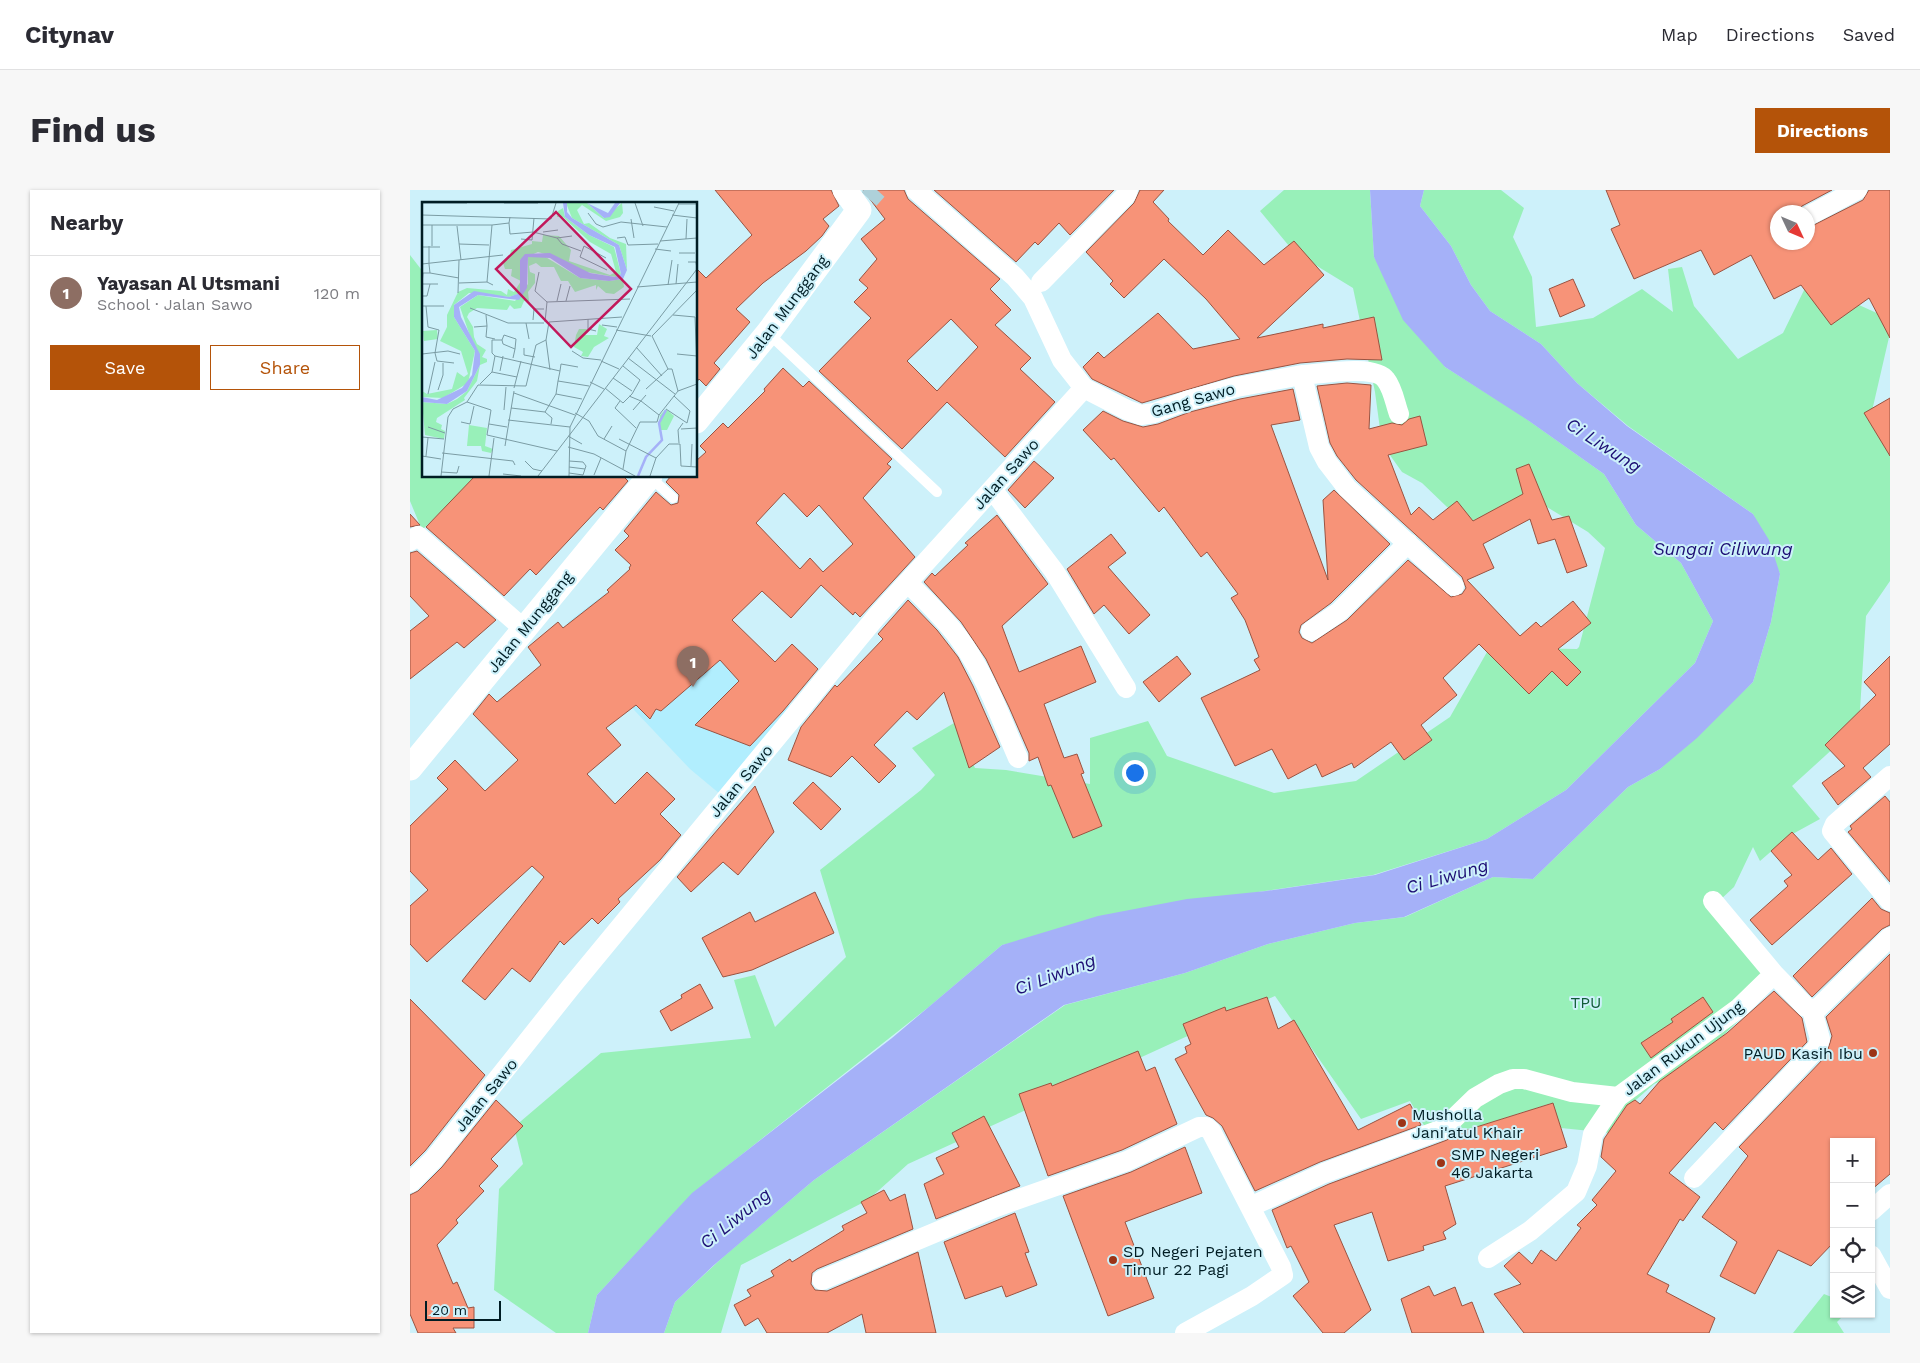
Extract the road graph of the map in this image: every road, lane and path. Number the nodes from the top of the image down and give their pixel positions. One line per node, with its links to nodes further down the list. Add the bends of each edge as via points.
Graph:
1 (845, 190): 7 (street, Jalan Munggang, via 864,205)
2 (916, 190): 9 (street, Gang Sawo, via 1015,277 1033,298 1062,360)
3 (1128, 190): 6 (street)
4 (1856, 190): 5 (street)
5 (1815, 212)
6 (1041, 282)
7 (768, 333): 11 (street, Jalan Munggang); 15 (lane)
8 (1302, 375): 9 (street, Gang Sawo, via 1237,387 1141,415); 10 (street, Gang Sawo, via 1376,372 1387,380); 18 (street, via 1319,447 1327,462 1347,488)
9 (1084, 388): 14 (street, Jalan Sawo)
10 (1399, 414)
11 (698, 419)
12 (648, 478): 21 (street, Jalan Munggang)
13 (652, 478): 16 (lane)
14 (992, 489): 19 (street, Jalan Sawo); 23 (street, via 1054,571)
15 (937, 492)
16 (674, 498)
17 (410, 541): 21 (street, via 418,536)
18 (1408, 543): 20 (street); 22 (street, via 1339,612)
19 (908, 583): 24 (street, via 946,622 969,653); 34 (street, Jalan Sawo, via 876,617 576,980 434,1159)
20 (1454, 586)
21 (524, 629): 25 (street, Jalan Munggang)
22 (1311, 631)
23 (1126, 688)
24 (1018, 758)
25 (410, 768)
26 (1890, 776): 28 (street, via 1835,824 1832,831)
27 (1714, 901): 30 (street)
28 (1890, 901)
29 (1890, 937): 31 (street)
30 (1774, 974): 31 (street, via 1806,1008); 32 (street, Jalan Rukun Ujung, via 1739,1008)
31 (1813, 1010): 33 (street, via 1820,1039 1817,1048)
32 (1618, 1097): 36 (street, via 1572,1092 1513,1079 1475,1098 1443,1129 1324,1173); 38 (street, Jalan Rukun Ujung, via 1593,1134 1587,1166 1576,1192 1530,1231)
33 (1694, 1178)
34 (410, 1183)
35 (1890, 1194): 37 (street)
36 (1252, 1206): 40 (street, via 1211,1131 1199,1127 1127,1161 996,1207); 42 (street, via 1282,1267 1282,1275 1252,1296)
37 (1875, 1207)
38 (1488, 1258)
39 (1875, 1262): 41 (street)
40 (822, 1280)
41 (1890, 1289)
42 (1184, 1333)

